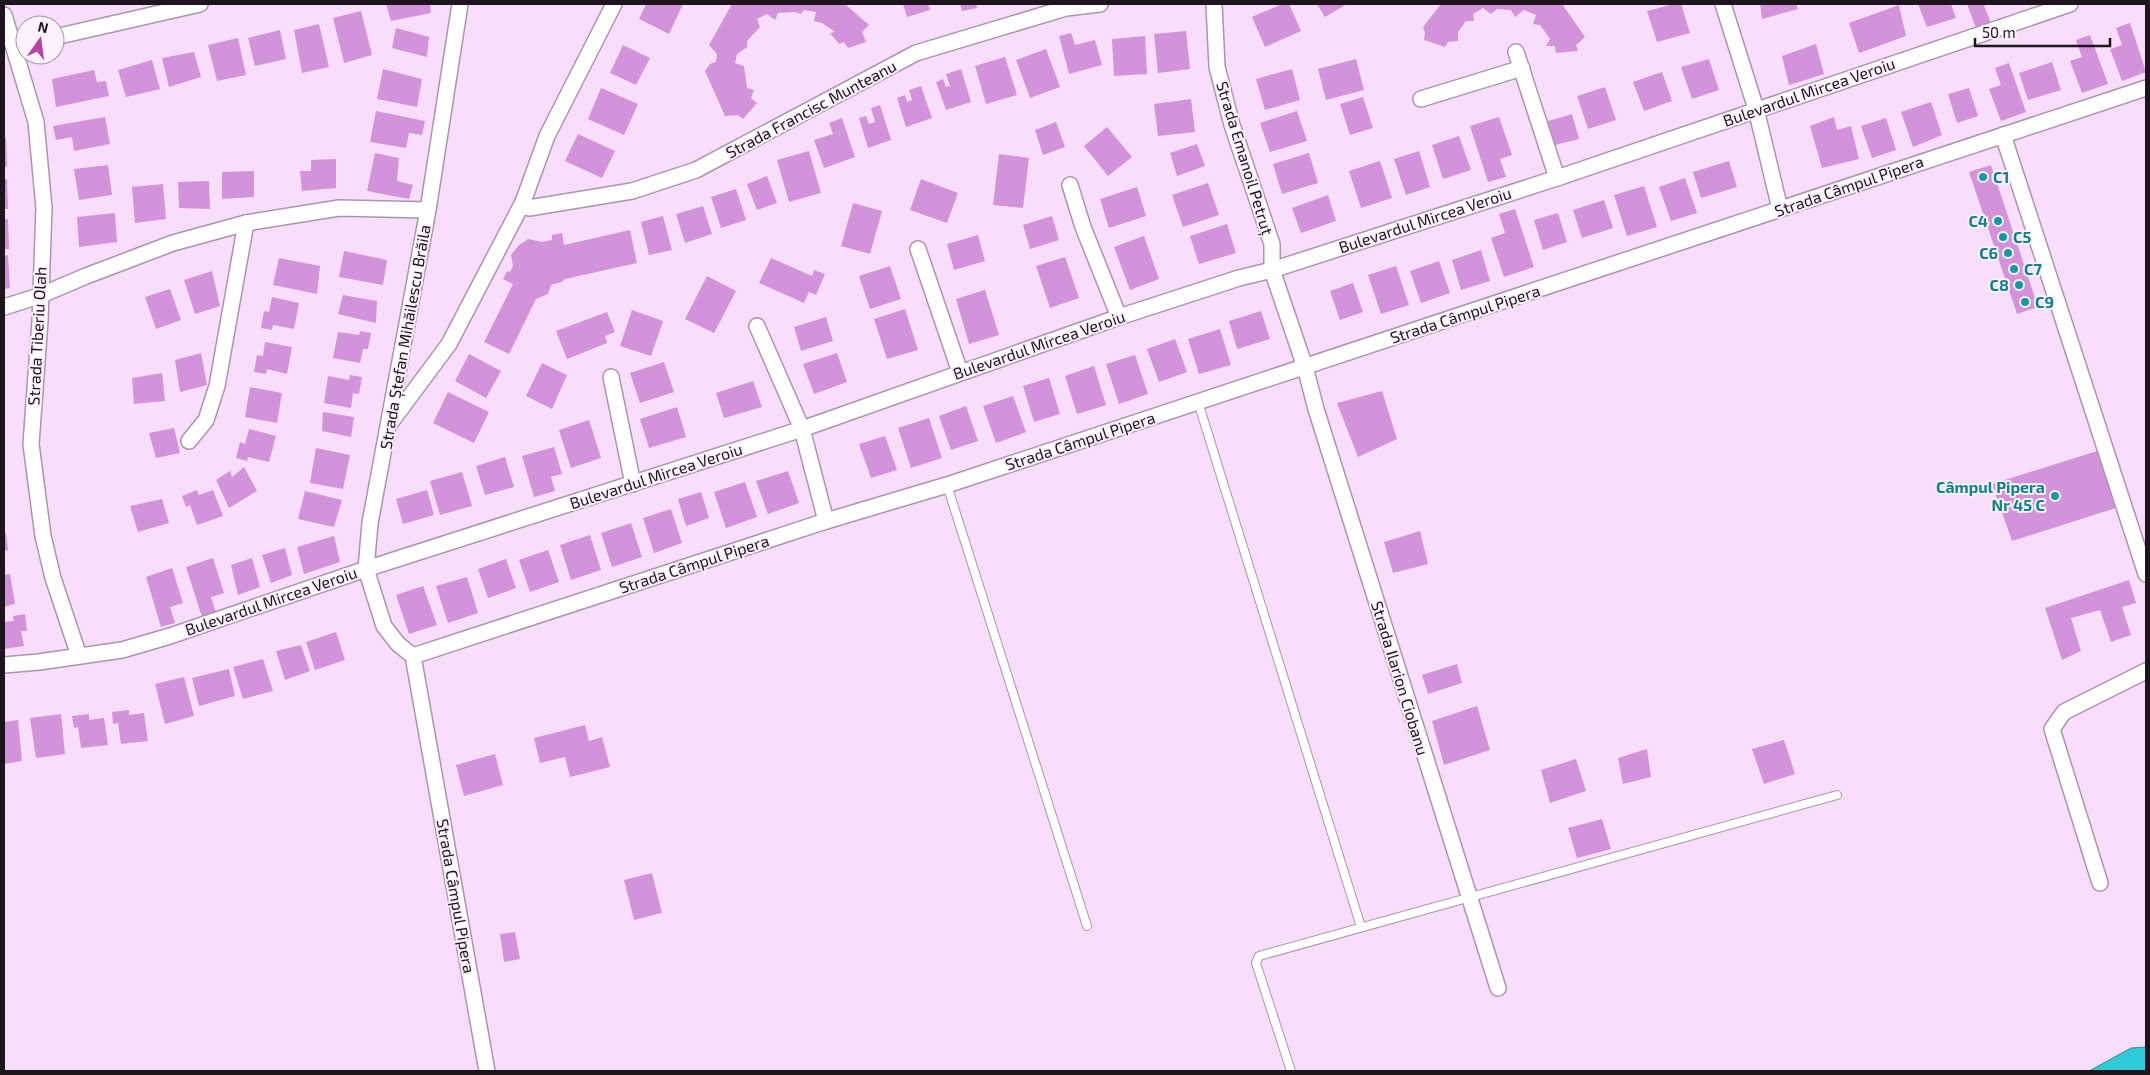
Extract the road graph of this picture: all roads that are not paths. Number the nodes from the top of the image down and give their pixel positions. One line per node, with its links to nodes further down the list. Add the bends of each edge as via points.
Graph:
1 (200, 4): 9 (street)
2 (460, 4): 21 (street, Strada Ștefan Mihăilescu Brăila)
3 (614, 4): 19 (street, via 547,136)
4 (1100, 4): 19 (street, Strada Francisc Munteanu, via 1066,8 916,53 696,170 632,191 529,208)
5 (1214, 4): 24 (street, Strada Emanoil Petruț, via 1217,67 1232,125 1272,244)
6 (1723, 4): 15 (street)
7 (2070, 4): 15 (street, Bulevardul Mircea Veroiu)
8 (4, 15): 10 (street, Strada Tiberiu Olah)
9 (65, 35)
10 (14, 47): 25 (street, Strada Tiberiu Olah, via 37,132 44,208)
11 (1516, 52): 12 (street)
12 (1522, 68): 14 (street); 17 (street)
13 (2146, 88): 16 (street, Strada Câmpul Pipera)
14 (1421, 99)
15 (1756, 109): 17 (street, Bulevardul Mircea Veroiu); 20 (street)
16 (2002, 135): 20 (street, Strada Câmpul Pipera); 40 (street)
17 (1557, 178): 24 (street, Bulevardul Mircea Veroiu)
18 (1070, 185): 27 (street)
19 (523, 202): 33 (street, via 449,344)
20 (1780, 209): 29 (street, Strada Câmpul Pipera)
21 (428, 210): 22 (street, via 339,208); 33 (street, Strada Ștefan Mihăilescu Brăila)
22 (246, 223): 25 (street, via 173,243); 35 (street, via 217,386 206,420)
23 (918, 249): 30 (street)
24 (1272, 270): 27 (street, Bulevardul Mircea Veroiu); 29 (street, Strada Emanoil Petruț)
25 (40, 296): 26 (street); 41 (street, Strada Tiberiu Olah, via 31,444 43,536)
26 (4, 307)
27 (1119, 317): 30 (street, Bulevardul Mircea Veroiu)
28 (757, 326): 34 (street)
29 (1305, 367): 32 (street, Strada Câmpul Pipera); 47 (street, Strada Ilarion Ciobanu)
30 (960, 372): 34 (street, Bulevardul Mircea Veroiu)
31 (611, 377): 36 (street)
32 (1198, 402): 37 (street, Strada Câmpul Pipera); 49 (lane)
33 (388, 426): 39 (street, Strada Ștefan Mihăilescu Brăila, via 370,523)
34 (802, 428): 36 (street, Bulevardul Mircea Veroiu); 38 (street)
35 (189, 441)
36 (633, 484): 39 (street, Bulevardul Mircea Veroiu)
37 (947, 485): 38 (street, Strada Câmpul Pipera); 48 (lane)
38 (826, 521): 42 (street, Strada Câmpul Pipera)
39 (366, 569): 41 (street, Bulevardul Mircea Veroiu, via 170,636 122,650); 42 (street, Strada Ștefan Mihăilescu Brăila, via 384,626)
40 (2146, 574)
41 (79, 656): 43 (street, Bulevardul Mircea Veroiu)
42 (413, 656): 51 (street, Strada Câmpul Pipera)
43 (4, 665)
44 (2146, 671): 46 (street, via 2064,712 2052,729)
45 (1838, 795): 47 (lane)
46 (2100, 883)
47 (1469, 896): 49 (lane); 50 (street, Strada Ilarion Ciobanu)
48 (1087, 926)
49 (1361, 927): 52 (lane, via 1256,959)
50 (1498, 988)
51 (487, 1071)
52 (1291, 1071)

